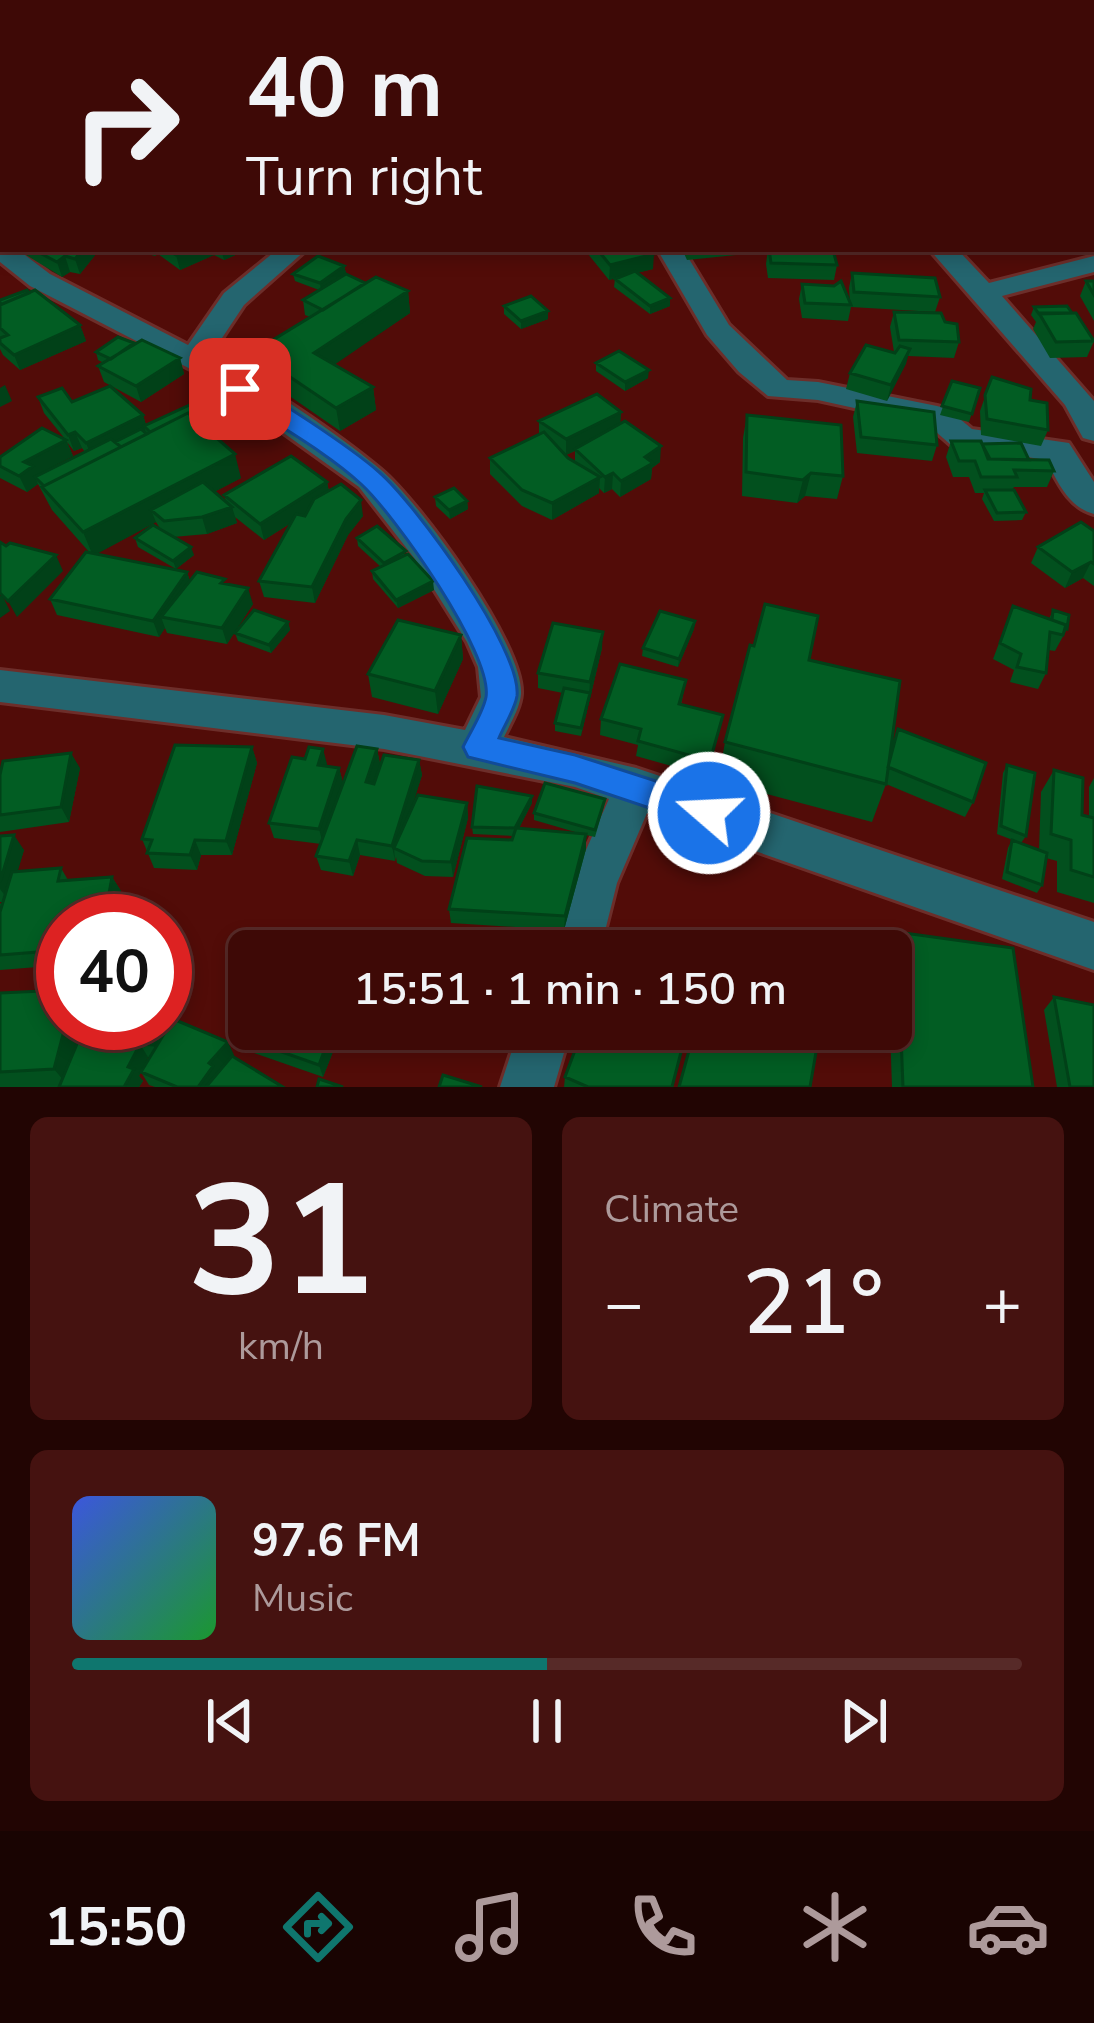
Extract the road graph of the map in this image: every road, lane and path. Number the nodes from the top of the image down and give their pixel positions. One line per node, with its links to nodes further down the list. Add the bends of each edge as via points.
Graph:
1 (4, 252): 7 (street, via 40,280)
2 (290, 252): 7 (street, via 234,298)
3 (672, 252): 9 (street, via 718,329 779,389 937,416 963,438 1057,451)
4 (945, 252): 6 (street)
5 (1094, 264): 6 (street)
6 (982, 293): 8 (street, via 1079,402)
7 (194, 358): 11 (street, via 350,462 400,511 498,667 501,697)
8 (1094, 431)
9 (1094, 502)
10 (0, 686): 11 (street)
11 (479, 747): 12 (street)
12 (636, 787): 13 (street); 14 (street)
13 (581, 930)
14 (1094, 946)
15 (538, 1050): 16 (street)
16 (527, 1087)

